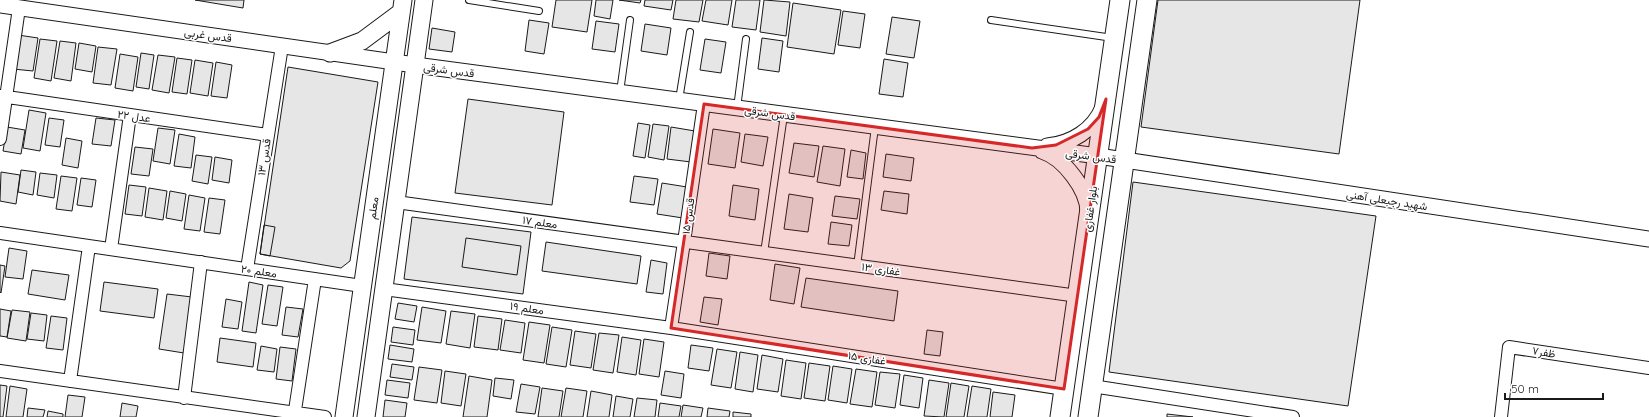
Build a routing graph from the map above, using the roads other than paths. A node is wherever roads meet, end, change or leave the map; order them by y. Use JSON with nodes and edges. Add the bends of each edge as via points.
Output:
{"nodes":[{"id":1,"x":424,"y":0,"type":"edge"},
{"id":2,"x":469,"y":0,"type":"edge"},
{"id":3,"x":1120,"y":0,"type":"edge"},
{"id":4,"x":1147,"y":0,"type":"edge"},
{"id":5,"x":0,"y":5,"type":"edge"},
{"id":6,"x":402,"y":6,"type":"edge"},
{"id":7,"x":19,"y":8,"type":"junction"},
{"id":8,"x":539,"y":11,"type":"dead end"},
{"id":9,"x":630,"y":20,"type":"dead end"},
{"id":10,"x":991,"y":20,"type":"dead end"},
{"id":11,"x":690,"y":32,"type":"dead end"},
{"id":12,"x":1115,"y":38,"type":"junction"},
{"id":13,"x":746,"y":39,"type":"dead end"},
{"id":14,"x":282,"y":46,"type":"junction"},
{"id":15,"x":330,"y":53,"type":"junction"},
{"id":16,"x":394,"y":62,"type":"junction"},
{"id":17,"x":415,"y":65,"type":"junction"},
{"id":18,"x":620,"y":92,"type":"junction"},
{"id":19,"x":3,"y":96,"type":"edge"},
{"id":20,"x":1106,"y":99,"type":"junction"},
{"id":21,"x":679,"y":100,"type":"junction"},
{"id":22,"x":704,"y":104,"type":"junction"},
{"id":23,"x":737,"y":108,"type":"junction"},
{"id":24,"x":130,"y":115,"type":"junction"},
{"id":25,"x":784,"y":115,"type":"junction"},
{"id":26,"x":875,"y":127,"type":"junction"},
{"id":27,"x":268,"y":135,"type":"junction"},
{"id":28,"x":0,"y":139,"type":"edge"},
{"id":29,"x":1032,"y":148,"type":"junction"},
{"id":30,"x":1098,"y":156,"type":"junction"},
{"id":31,"x":1125,"y":160,"type":"junction"},
{"id":32,"x":396,"y":202,"type":"junction"},
{"id":33,"x":1088,"y":226,"type":"junction"},
{"id":34,"x":0,"y":233,"type":"edge"},
{"id":35,"x":1649,"y":239,"type":"edge"},
{"id":36,"x":684,"y":242,"type":"junction"},
{"id":37,"x":89,"y":246,"type":"junction"},
{"id":38,"x":111,"y":249,"type":"junction"},
{"id":39,"x":764,"y":253,"type":"junction"},
{"id":40,"x":201,"y":262,"type":"junction"},
{"id":41,"x":857,"y":266,"type":"junction"},
{"id":42,"x":246,"y":269,"type":"junction"},
{"id":43,"x":315,"y":279,"type":"junction"},
{"id":44,"x":362,"y":286,"type":"junction"},
{"id":45,"x":384,"y":288,"type":"junction"},
{"id":46,"x":1078,"y":296,"type":"junction"},
{"id":47,"x":671,"y":328,"type":"junction"},
{"id":48,"x":1649,"y":368,"type":"edge"},
{"id":49,"x":0,"y":371,"type":"edge"},
{"id":50,"x":70,"y":381,"type":"junction"},
{"id":51,"x":1092,"y":386,"type":"junction"},
{"id":52,"x":1064,"y":389,"type":"junction"},
{"id":53,"x":184,"y":398,"type":"junction"},
{"id":54,"x":294,"y":415,"type":"edge"},
{"id":55,"x":325,"y":417,"type":"edge"},
{"id":56,"x":344,"y":417,"type":"edge"},
{"id":57,"x":366,"y":417,"type":"edge"},
{"id":58,"x":1060,"y":417,"type":"edge"},
{"id":59,"x":1088,"y":417,"type":"edge"},
{"id":60,"x":1293,"y":417,"type":"edge"},
{"id":61,"x":1501,"y":417,"type":"edge"}],
"edges":[{"from":1,"to":17,"type":"main road","name":"معلم"},
{"from":2,"to":8,"type":"lane"},
{"from":3,"to":12,"type":"main road","name":"بلوار غفاری"},
{"from":4,"to":31,"type":"main road"},
{"from":5,"to":7,"type":"street","name":"قدس غربی"},
{"from":6,"to":15,"type":"main road","via":[[362,42]]},
{"from":6,"to":16,"type":"main road","name":"معلم"},
{"from":7,"to":14,"type":"street","name":"قدس غربی"},
{"from":7,"to":19,"type":"street"},
{"from":9,"to":18,"type":"lane"},
{"from":10,"to":12,"type":"lane"},
{"from":11,"to":21,"type":"lane"},
{"from":12,"to":20,"type":"main road","name":"بلوار غفاری"},
{"from":13,"to":23,"type":"lane"},
{"from":14,"to":15,"type":"street","name":"قدس غربی"},
{"from":14,"to":27,"type":"street","name":"قدس ۱۳"},
{"from":15,"to":16,"type":"street","name":"قدس غربی"},
{"from":16,"to":17,"type":"street","name":"قدس غربی"},
{"from":16,"to":44,"type":"main road","name":"معلم"},
{"from":17,"to":18,"type":"street","name":"قدس شرقی"},
{"from":17,"to":32,"type":"main road","name":"معلم"},
{"from":18,"to":21,"type":"street","name":"قدس شرقی"},
{"from":19,"to":24,"type":"street","name":"عدل ۲۲"},
{"from":19,"to":28,"type":"street"},
{"from":20,"to":29,"type":"street","via":[[1099,117],[1074,139],[1056,145]]},
{"from":20,"to":30,"type":"main road","name":"بلوار غفاری"},
{"from":21,"to":22,"type":"street","name":"قدس شرقی"},
{"from":22,"to":23,"type":"street","name":"قدس شرقی"},
{"from":22,"to":36,"type":"street","name":"قدس ۱۵"},
{"from":23,"to":25,"type":"street","name":"قدس شرقی"},
{"from":24,"to":27,"type":"street","name":"عدل ۲۲"},
{"from":24,"to":38,"type":"street"},
{"from":25,"to":26,"type":"street","name":"قدس شرقی"},
{"from":25,"to":39,"type":"lane"},
{"from":26,"to":29,"type":"street","name":"قدس شرقی"},
{"from":26,"to":41,"type":"lane"},
{"from":27,"to":42,"type":"street","name":"قدس ۱۳"},
{"from":29,"to":30,"type":"street","name":"قدس شرقی"},
{"from":29,"to":33,"type":"street","via":[[1049,153],[1059,160],[1081,187],[1088,205]]},
{"from":30,"to":31,"type":"street","name":"قدس شرقی"},
{"from":30,"to":33,"type":"main road","name":"بلوار غفاری"},
{"from":31,"to":35,"type":"street","name":"شهید رجبعلی آهنی"},
{"from":31,"to":51,"type":"main road"},
{"from":32,"to":36,"type":"street","name":"معلم ۱۷"},
{"from":32,"to":45,"type":"main road","name":"معلم"},
{"from":33,"to":46,"type":"main road","name":"بلوار غفاری"},
{"from":34,"to":37,"type":"street","name":"معلم ۲۰"},
{"from":36,"to":39,"type":"street","name":"غفاری ۱۳"},
{"from":36,"to":47,"type":"street","name":"قدس ۱۵"},
{"from":37,"to":38,"type":"street","name":"معلم ۲۰"},
{"from":37,"to":50,"type":"street"},
{"from":38,"to":40,"type":"street","name":"معلم ۲۰"},
{"from":39,"to":41,"type":"street","name":"غفاری ۱۳"},
{"from":40,"to":42,"type":"street","name":"معلم ۲۰"},
{"from":40,"to":53,"type":"street"},
{"from":41,"to":46,"type":"street","name":"غفاری ۱۳"},
{"from":42,"to":43,"type":"street","name":"معلم ۲۰"},
{"from":43,"to":44,"type":"street","name":"معلم ۲۰"},
{"from":43,"to":54,"type":"street"},
{"from":44,"to":56,"type":"main road","name":"معلم"},
{"from":45,"to":47,"type":"street","name":"معلم ۱۹"},
{"from":45,"to":57,"type":"main road","name":"معلم"},
{"from":46,"to":52,"type":"main road","name":"بلوار غفاری"},
{"from":47,"to":52,"type":"street","name":"غفاری ۱۵"},
{"from":48,"to":61,"type":"street","name":"ظفر۷","via":[[1509,347]]},
{"from":49,"to":50,"type":"street"},
{"from":50,"to":53,"type":"street"},
{"from":51,"to":59,"type":"main road"},
{"from":51,"to":60,"type":"street"},
{"from":52,"to":58,"type":"main road","name":"بلوار غفاری"},
{"from":53,"to":54,"type":"street"},
{"from":54,"to":55,"type":"street"}]}
